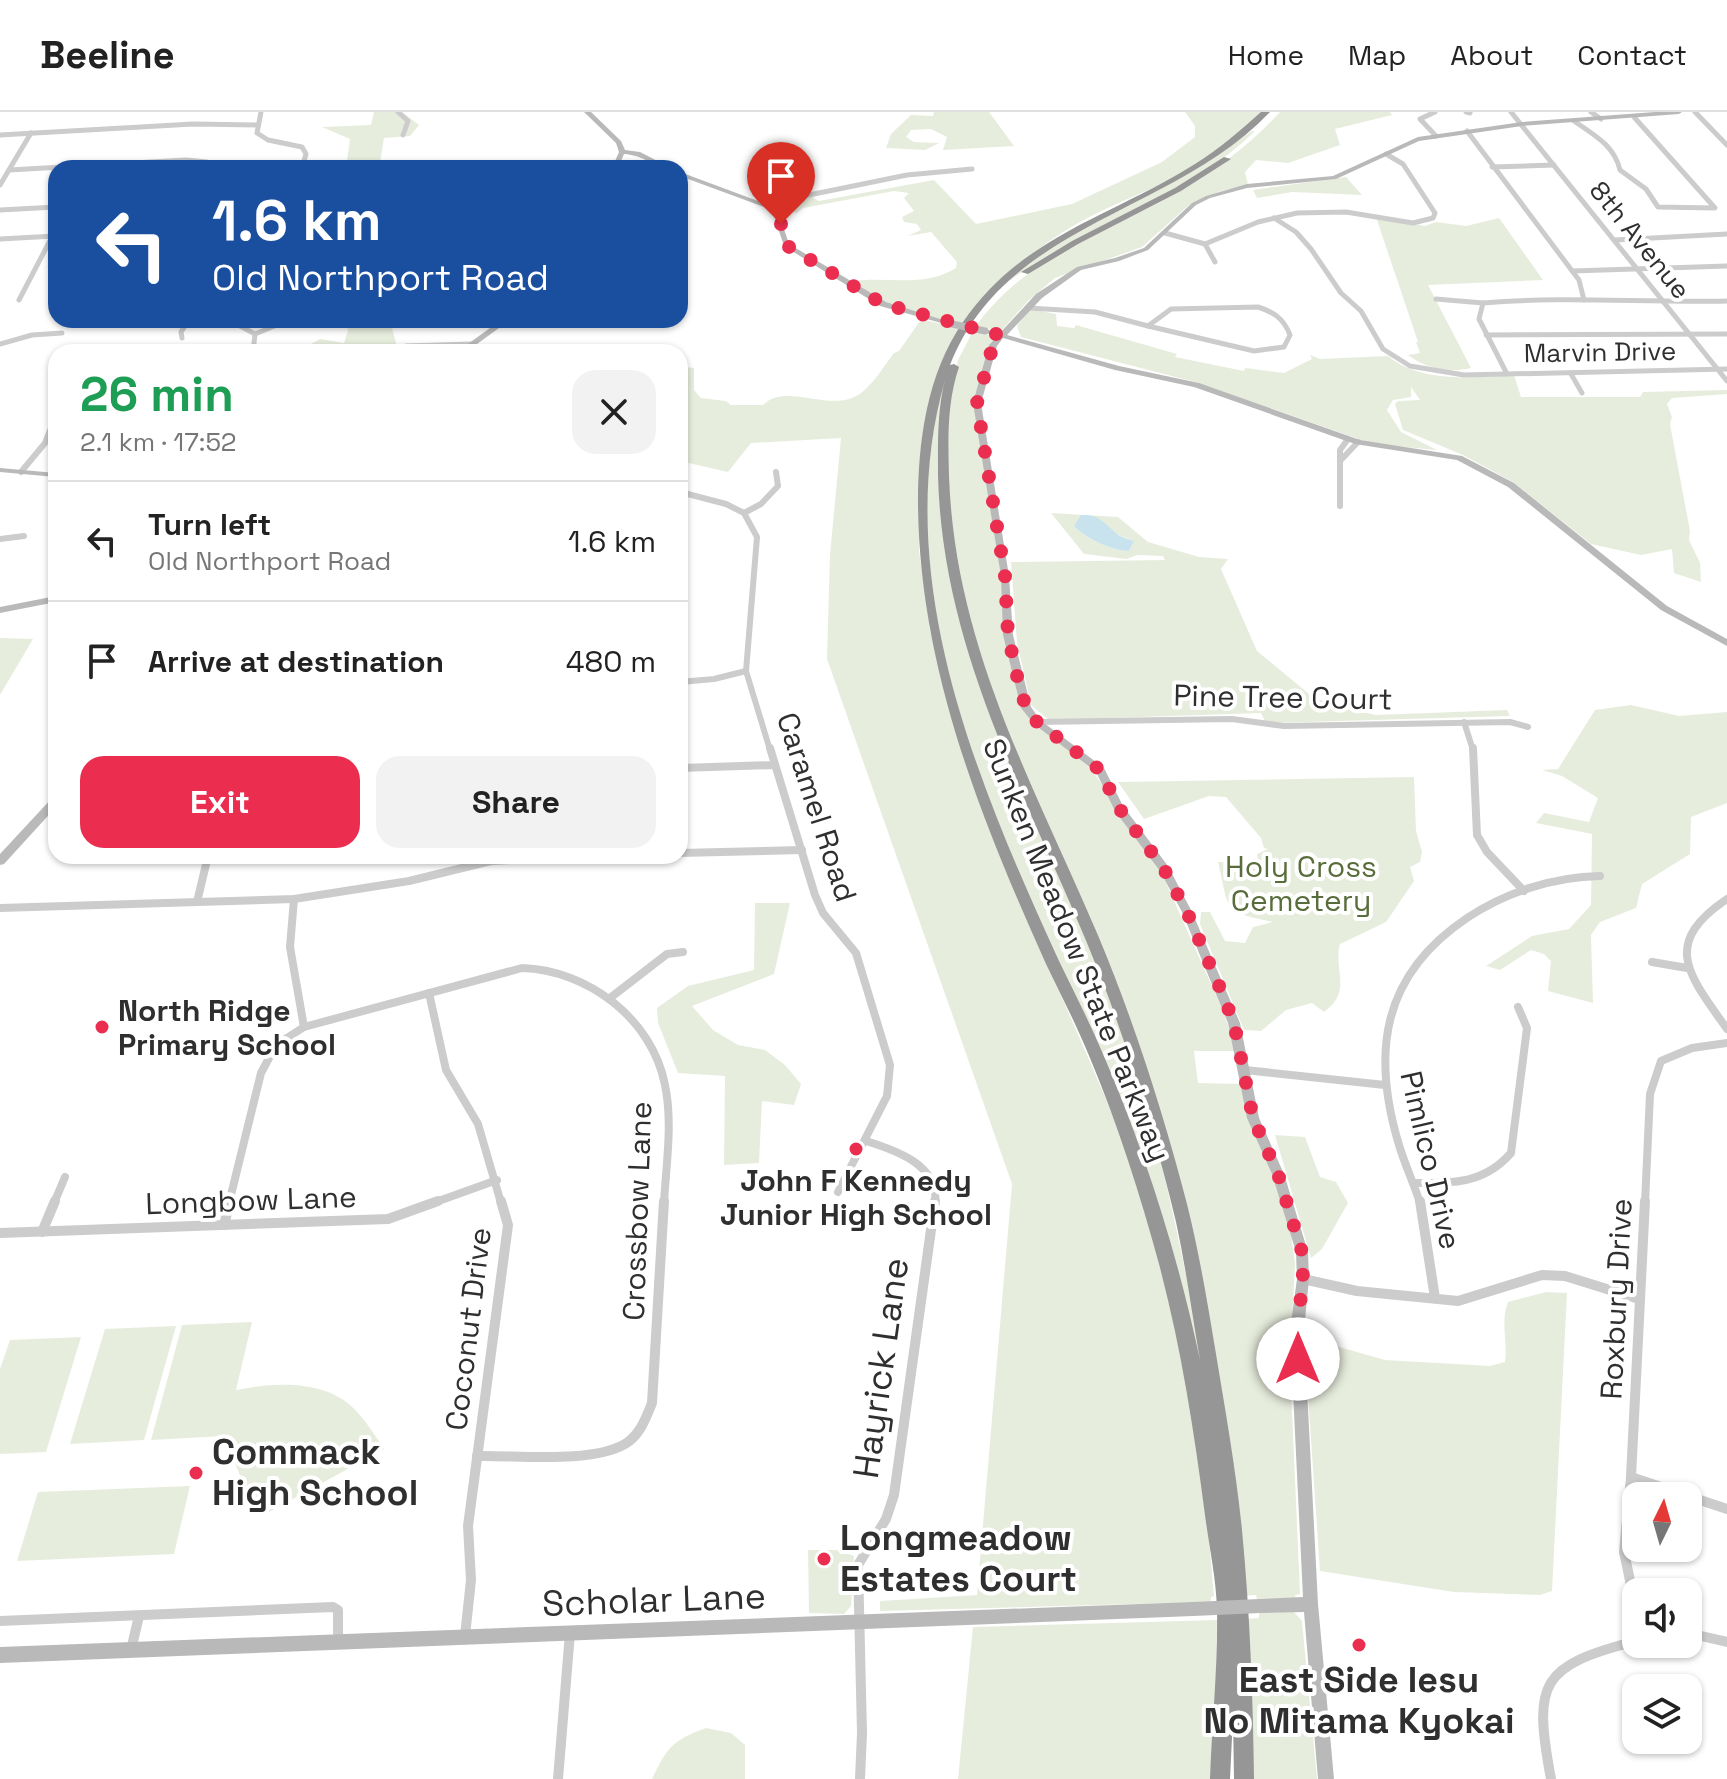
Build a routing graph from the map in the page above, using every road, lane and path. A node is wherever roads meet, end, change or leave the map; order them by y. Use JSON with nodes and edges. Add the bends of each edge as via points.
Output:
{"nodes":[{"id":1,"x":261,"y":112,"type":"edge"},
{"id":2,"x":398,"y":112,"type":"edge"},
{"id":3,"x":587,"y":112,"type":"edge"},
{"id":4,"x":1266,"y":112,"type":"edge"},
{"id":5,"x":1277,"y":112,"type":"edge"},
{"id":6,"x":1435,"y":112,"type":"edge"},
{"id":7,"x":1511,"y":112,"type":"edge"},
{"id":8,"x":1591,"y":112,"type":"edge"},
{"id":9,"x":1679,"y":112,"type":"edge"},
{"id":10,"x":1695,"y":112,"type":"edge"},
{"id":11,"x":1634,"y":117,"type":"junction"},
{"id":12,"x":1601,"y":119,"type":"junction"},
{"id":13,"x":1574,"y":121,"type":"junction"},
{"id":14,"x":1522,"y":124,"type":"junction"},
{"id":15,"x":257,"y":125,"type":"junction"},
{"id":16,"x":1467,"y":131,"type":"junction"},
{"id":17,"x":31,"y":133,"type":"junction"},
{"id":18,"x":0,"y":135,"type":"edge"},
{"id":19,"x":403,"y":135,"type":"dead end"},
{"id":20,"x":1436,"y":136,"type":"junction"},
{"id":21,"x":619,"y":142,"type":"junction"},
{"id":22,"x":1727,"y":145,"type":"edge"},
{"id":23,"x":622,"y":152,"type":"junction"},
{"id":24,"x":638,"y":153,"type":"junction"},
{"id":25,"x":1386,"y":154,"type":"junction"},
{"id":26,"x":304,"y":160,"type":"edge"},
{"id":27,"x":618,"y":160,"type":"edge"},
{"id":28,"x":652,"y":160,"type":"edge"},
{"id":29,"x":1554,"y":165,"type":"junction"},
{"id":30,"x":1492,"y":167,"type":"junction"},
{"id":31,"x":48,"y":168,"type":"edge"},
{"id":32,"x":972,"y":169,"type":"dead end"},
{"id":33,"x":9,"y":170,"type":"junction"},
{"id":34,"x":688,"y":177,"type":"edge"},
{"id":35,"x":0,"y":185,"type":"edge"},
{"id":36,"x":765,"y":204,"type":"junction"},
{"id":37,"x":48,"y":207,"type":"edge"},
{"id":38,"x":0,"y":210,"type":"edge"},
{"id":39,"x":1274,"y":218,"type":"junction"},
{"id":40,"x":1165,"y":233,"type":"junction"},
{"id":41,"x":1727,"y":234,"type":"edge"},
{"id":42,"x":48,"y":236,"type":"edge"},
{"id":43,"x":0,"y":239,"type":"edge"},
{"id":44,"x":1615,"y":240,"type":"junction"},
{"id":45,"x":1205,"y":244,"type":"junction"},
{"id":46,"x":48,"y":247,"type":"edge"},
{"id":47,"x":1215,"y":262,"type":"dead end"},
{"id":48,"x":1727,"y":266,"type":"edge"},
{"id":49,"x":1637,"y":269,"type":"junction"},
{"id":50,"x":1572,"y":271,"type":"junction"},
{"id":51,"x":1436,"y":299,"type":"dead end"},
{"id":52,"x":19,"y":300,"type":"dead end"},
{"id":53,"x":1584,"y":300,"type":"junction"},
{"id":54,"x":1727,"y":301,"type":"edge"},
{"id":55,"x":1666,"y":302,"type":"junction"},
{"id":56,"x":1483,"y":303,"type":"junction"},
{"id":57,"x":1029,"y":308,"type":"junction"},
{"id":58,"x":1148,"y":326,"type":"junction"},
{"id":59,"x":184,"y":328,"type":"edge"},
{"id":60,"x":244,"y":328,"type":"edge"},
{"id":61,"x":270,"y":328,"type":"edge"},
{"id":62,"x":495,"y":328,"type":"edge"},
{"id":63,"x":62,"y":333,"type":"dead end"},
{"id":64,"x":255,"y":334,"type":"junction"},
{"id":65,"x":1727,"y":334,"type":"edge"},
{"id":66,"x":1000,"y":335,"type":"junction"},
{"id":67,"x":1486,"y":335,"type":"junction"},
{"id":68,"x":1691,"y":335,"type":"junction"},
{"id":69,"x":182,"y":338,"type":"dead end"},
{"id":70,"x":0,"y":344,"type":"edge"},
{"id":71,"x":254,"y":344,"type":"edge"},
{"id":72,"x":472,"y":344,"type":"edge"},
{"id":73,"x":1727,"y":369,"type":"edge"},
{"id":74,"x":1718,"y":370,"type":"junction"},
{"id":75,"x":1507,"y":374,"type":"junction"},
{"id":76,"x":1571,"y":374,"type":"junction"},
{"id":77,"x":1727,"y":381,"type":"edge"},
{"id":78,"x":1582,"y":393,"type":"dead end"},
{"id":79,"x":48,"y":440,"type":"edge"},
{"id":80,"x":1353,"y":440,"type":"junction"},
{"id":81,"x":0,"y":470,"type":"edge"},
{"id":82,"x":21,"y":472,"type":"junction"},
{"id":83,"x":776,"y":472,"type":"dead end"},
{"id":84,"x":48,"y":474,"type":"edge"},
{"id":85,"x":688,"y":495,"type":"edge"},
{"id":86,"x":1340,"y":506,"type":"dead end"},
{"id":87,"x":744,"y":513,"type":"junction"},
{"id":88,"x":24,"y":536,"type":"dead end"},
{"id":89,"x":0,"y":539,"type":"edge"},
{"id":90,"x":48,"y":601,"type":"edge"},
{"id":91,"x":0,"y":610,"type":"edge"},
{"id":92,"x":1727,"y":643,"type":"edge"},
{"id":93,"x":746,"y":671,"type":"junction"},
{"id":94,"x":688,"y":681,"type":"edge"},
{"id":95,"x":1037,"y":722,"type":"junction"},
{"id":96,"x":1464,"y":722,"type":"junction"},
{"id":97,"x":1528,"y":727,"type":"dead end"},
{"id":98,"x":775,"y":765,"type":"junction"},
{"id":99,"x":688,"y":768,"type":"edge"},
{"id":100,"x":48,"y":810,"type":"edge"},
{"id":101,"x":802,"y":850,"type":"junction"},
{"id":102,"x":688,"y":853,"type":"edge"},
{"id":103,"x":0,"y":861,"type":"edge"},
{"id":104,"x":206,"y":864,"type":"edge"},
{"id":105,"x":479,"y":864,"type":"edge"},
{"id":106,"x":1600,"y":876,"type":"dead end"},
{"id":107,"x":1524,"y":891,"type":"junction"},
{"id":108,"x":294,"y":899,"type":"junction"},
{"id":109,"x":1727,"y":899,"type":"edge"},
{"id":110,"x":197,"y":902,"type":"junction"},
{"id":111,"x":0,"y":908,"type":"edge"},
{"id":112,"x":683,"y":952,"type":"dead end"},
{"id":113,"x":1652,"y":962,"type":"dead end"},
{"id":114,"x":1687,"y":968,"type":"junction"},
{"id":115,"x":429,"y":993,"type":"junction"},
{"id":116,"x":610,"y":998,"type":"junction"},
{"id":117,"x":1518,"y":1007,"type":"dead end"},
{"id":118,"x":304,"y":1027,"type":"junction"},
{"id":119,"x":1727,"y":1029,"type":"edge"},
{"id":120,"x":1727,"y":1043,"type":"edge"},
{"id":121,"x":1245,"y":1070,"type":"junction"},
{"id":122,"x":1385,"y":1085,"type":"junction"},
{"id":123,"x":866,"y":1141,"type":"junction"},
{"id":124,"x":65,"y":1177,"type":"dead end"},
{"id":125,"x":497,"y":1180,"type":"junction"},
{"id":126,"x":1414,"y":1183,"type":"junction"},
{"id":127,"x":838,"y":1192,"type":"dead end"},
{"id":128,"x":224,"y":1225,"type":"junction"},
{"id":129,"x":42,"y":1232,"type":"junction"},
{"id":130,"x":0,"y":1233,"type":"edge"},
{"id":131,"x":1303,"y":1279,"type":"junction"},
{"id":132,"x":1435,"y":1298,"type":"junction"},
{"id":133,"x":1639,"y":1299,"type":"junction"},
{"id":134,"x":477,"y":1456,"type":"junction"},
{"id":135,"x":1631,"y":1477,"type":"junction"},
{"id":136,"x":1646,"y":1482,"type":"edge"},
{"id":137,"x":1702,"y":1501,"type":"edge"},
{"id":138,"x":1727,"y":1509,"type":"edge"},
{"id":139,"x":1629,"y":1578,"type":"edge"},
{"id":140,"x":1311,"y":1604,"type":"junction"},
{"id":141,"x":139,"y":1616,"type":"junction"},
{"id":142,"x":0,"y":1621,"type":"edge"},
{"id":143,"x":857,"y":1621,"type":"junction"},
{"id":144,"x":570,"y":1633,"type":"junction"},
{"id":145,"x":465,"y":1636,"type":"junction"},
{"id":146,"x":1702,"y":1636,"type":"edge"},
{"id":147,"x":338,"y":1642,"type":"junction"},
{"id":148,"x":1727,"y":1642,"type":"edge"},
{"id":149,"x":1622,"y":1646,"type":"edge"},
{"id":150,"x":131,"y":1650,"type":"junction"},
{"id":151,"x":0,"y":1655,"type":"edge"},
{"id":152,"x":558,"y":1779,"type":"edge"},
{"id":153,"x":860,"y":1779,"type":"edge"},
{"id":154,"x":1220,"y":1779,"type":"edge"},
{"id":155,"x":1244,"y":1779,"type":"edge"},
{"id":156,"x":1326,"y":1779,"type":"edge"},
{"id":157,"x":1551,"y":1779,"type":"edge"}],
"edges":[{"from":1,"to":15,"type":"street"},
{"from":2,"to":19,"type":"street","via":[[408,121]]},
{"from":3,"to":21,"type":"street"},
{"from":4,"to":154,"type":"highway","name":"Sunken Meadow State Parkway","via":[[1203,164],[1068,231],[1020,265],[985,301],[949,354],[937,385],[925,449],[921,519],[934,632],[962,737],[995,830],[1102,1067],[1146,1192],[1184,1330],[1202,1420],[1226,1607]]},
{"from":5,"to":155,"type":"highway","name":"Sunken Meadow State Parkway","via":[[1208,172],[1060,250],[993,300],[961,347],[951,375],[942,468],[954,581],[973,657],[1123,1016],[1180,1205],[1235,1556]]},
{"from":6,"to":20,"type":"street","via":[[1420,119]]},
{"from":7,"to":14,"type":"street","name":"8th Avenue"},
{"from":8,"to":12,"type":"street"},
{"from":9,"to":11,"type":"street"},
{"from":10,"to":22,"type":"street"},
{"from":11,"to":12,"type":"street"},
{"from":11,"to":13,"type":"street","via":[[1715,208],[1658,207],[1646,189],[1620,170],[1607,144]]},
{"from":12,"to":13,"type":"street"},
{"from":13,"to":14,"type":"street"},
{"from":14,"to":16,"type":"street"},
{"from":14,"to":29,"type":"street","name":"8th Avenue"},
{"from":15,"to":17,"type":"street"},
{"from":15,"to":26,"type":"street","via":[[262,137],[302,147]]},
{"from":16,"to":20,"type":"street"},
{"from":16,"to":30,"type":"street"},
{"from":17,"to":18,"type":"street"},
{"from":17,"to":33,"type":"street"},
{"from":20,"to":25,"type":"street"},
{"from":21,"to":23,"type":"street"},
{"from":21,"to":24,"type":"street"},
{"from":23,"to":24,"type":"street"},
{"from":23,"to":27,"type":"street"},
{"from":24,"to":28,"type":"street"},
{"from":25,"to":39,"type":"street","via":[[1403,164],[1435,213],[1433,218],[1413,223],[1346,212]]},
{"from":25,"to":40,"type":"street","via":[[1334,178],[1247,186],[1208,197]]},
{"from":29,"to":30,"type":"street"},
{"from":29,"to":44,"type":"street","name":"8th Avenue"},
{"from":30,"to":50,"type":"street"},
{"from":31,"to":33,"type":"street"},
{"from":32,"to":36,"type":"street","via":[[907,175]]},
{"from":33,"to":35,"type":"street"},
{"from":34,"to":36,"type":"street"},
{"from":36,"to":66,"type":"street","bridge":true,"via":[[775,209],[786,245],[883,304]]},
{"from":37,"to":38,"type":"street"},
{"from":39,"to":45,"type":"street"},
{"from":39,"to":75,"type":"street","name":"Marvin Drive","via":[[1314,249],[1383,349],[1423,370]]},
{"from":40,"to":45,"type":"street"},
{"from":40,"to":57,"type":"street","via":[[1139,252],[1079,268]]},
{"from":41,"to":44,"type":"street"},
{"from":42,"to":43,"type":"street"},
{"from":44,"to":49,"type":"street","name":"8th Avenue"},
{"from":45,"to":47,"type":"street"},
{"from":46,"to":52,"type":"street"},
{"from":48,"to":49,"type":"street"},
{"from":49,"to":50,"type":"street"},
{"from":49,"to":55,"type":"street","name":"8th Avenue"},
{"from":50,"to":53,"type":"street"},
{"from":51,"to":56,"type":"street"},
{"from":53,"to":55,"type":"street"},
{"from":53,"to":56,"type":"street"},
{"from":54,"to":55,"type":"street"},
{"from":55,"to":68,"type":"street","name":"8th Avenue"},
{"from":56,"to":67,"type":"street","via":[[1479,319]]},
{"from":57,"to":58,"type":"street","via":[[1103,313]]},
{"from":57,"to":66,"type":"street"},
{"from":58,"to":58,"type":"street","via":[[1254,351],[1276,350],[1290,340],[1279,315],[1258,307],[1171,309]]},
{"from":59,"to":69,"type":"street"},
{"from":60,"to":64,"type":"street"},
{"from":61,"to":64,"type":"street"},
{"from":62,"to":72,"type":"street"},
{"from":63,"to":70,"type":"street"},
{"from":64,"to":71,"type":"street"},
{"from":65,"to":68,"type":"street"},
{"from":66,"to":80,"type":"street","via":[[1196,385]]},
{"from":66,"to":95,"type":"street","via":[[989,358],[978,414],[1005,576],[1008,635],[1026,708]]},
{"from":67,"to":68,"type":"street"},
{"from":67,"to":75,"type":"street"},
{"from":68,"to":74,"type":"street","name":"8th Avenue"},
{"from":73,"to":74,"type":"street","name":"Marvin Drive"},
{"from":74,"to":76,"type":"street","name":"Marvin Drive"},
{"from":74,"to":77,"type":"street","name":"8th Avenue"},
{"from":75,"to":76,"type":"street","name":"Marvin Drive"},
{"from":76,"to":78,"type":"street"},
{"from":79,"to":82,"type":"street"},
{"from":80,"to":86,"type":"street","via":[[1340,462]]},
{"from":80,"to":92,"type":"street","via":[[1459,458],[1511,485],[1664,608]]},
{"from":81,"to":82,"type":"street"},
{"from":82,"to":84,"type":"street"},
{"from":83,"to":87,"type":"street","via":[[778,486],[772,495]]},
{"from":85,"to":87,"type":"street"},
{"from":87,"to":93,"type":"street","name":"Caramel Road","via":[[757,537]]},
{"from":88,"to":89,"type":"street"},
{"from":90,"to":91,"type":"street"},
{"from":93,"to":94,"type":"street"},
{"from":93,"to":98,"type":"street","name":"Caramel Road"},
{"from":95,"to":96,"type":"street","name":"Pine Tree Court"},
{"from":95,"to":121,"type":"street","via":[[1100,770],[1119,808],[1164,869],[1220,988]]},
{"from":96,"to":97,"type":"street","name":"Pine Tree Court"},
{"from":96,"to":107,"type":"street","via":[[1473,744],[1477,835]]},
{"from":98,"to":99,"type":"street"},
{"from":98,"to":101,"type":"street","name":"Caramel Road"},
{"from":100,"to":103,"type":"street"},
{"from":101,"to":102,"type":"street"},
{"from":101,"to":123,"type":"street","name":"Caramel Road","via":[[823,913],[856,953],[890,1065],[887,1096]]},
{"from":104,"to":110,"type":"street"},
{"from":105,"to":108,"type":"street"},
{"from":106,"to":107,"type":"street","name":"Pimlico Drive","via":[[1550,879]]},
{"from":107,"to":122,"type":"street","name":"Pimlico Drive","via":[[1443,932],[1406,974],[1389,1018]]},
{"from":108,"to":110,"type":"street"},
{"from":108,"to":118,"type":"street","via":[[290,947]]},
{"from":109,"to":114,"type":"street","via":[[1694,925],[1684,955]]},
{"from":110,"to":111,"type":"street"},
{"from":112,"to":116,"type":"street","via":[[667,954]]},
{"from":113,"to":114,"type":"street"},
{"from":114,"to":119,"type":"street"},
{"from":115,"to":116,"type":"street","name":"Crossbow Lane","via":[[542,967],[573,976]]},
{"from":115,"to":118,"type":"street","name":"Crossbow Lane"},
{"from":115,"to":125,"type":"street","name":"Coconut Drive","via":[[446,1070],[478,1124]]},
{"from":116,"to":134,"type":"street","name":"Crossbow Lane","via":[[651,1051],[664,1078],[667,1101],[652,1403],[643,1428],[624,1445],[599,1452]]},
{"from":117,"to":126,"type":"street","via":[[1527,1028],[1511,1153],[1483,1178]]},
{"from":118,"to":128,"type":"street","name":"Crossbow Lane","via":[[276,1045],[261,1073]]},
{"from":120,"to":133,"type":"street","name":"Roxbury Drive","via":[[1661,1061],[1654,1078]]},
{"from":121,"to":122,"type":"street"},
{"from":121,"to":131,"type":"street","via":[[1253,1118],[1299,1241]]},
{"from":122,"to":126,"type":"street","name":"Pimlico Drive","via":[[1397,1140]]},
{"from":123,"to":127,"type":"street","name":"Caramel Road"},
{"from":123,"to":143,"type":"street","name":"Hayrick Lane","via":[[913,1158],[933,1179],[936,1194],[894,1495],[858,1565]]},
{"from":124,"to":129,"type":"street"},
{"from":125,"to":128,"type":"street","name":"Longbow Lane","via":[[388,1219]]},
{"from":125,"to":134,"type":"street","name":"Coconut Drive","via":[[508,1225]]},
{"from":126,"to":132,"type":"street","name":"Pimlico Drive"},
{"from":128,"to":129,"type":"street","name":"Longbow Lane"},
{"from":129,"to":130,"type":"street","name":"Longbow Lane"},
{"from":131,"to":132,"type":"street","via":[[1357,1291]]},
{"from":131,"to":140,"type":"street","via":[[1297,1330]]},
{"from":132,"to":133,"type":"street","via":[[1477,1297],[1542,1275],[1565,1276]]},
{"from":133,"to":135,"type":"street","name":"Roxbury Drive"},
{"from":134,"to":145,"type":"street","name":"Coconut Drive","via":[[468,1526],[471,1580]]},
{"from":135,"to":136,"type":"street"},
{"from":135,"to":139,"type":"street","name":"Roxbury Drive","via":[[1624,1552]]},
{"from":137,"to":138,"type":"street"},
{"from":140,"to":143,"type":"street","name":"Scholar Lane","bridge":true},
{"from":140,"to":156,"type":"street"},
{"from":141,"to":142,"type":"street"},
{"from":141,"to":147,"type":"street","via":[[333,1607],[338,1610]]},
{"from":141,"to":150,"type":"street"},
{"from":143,"to":144,"type":"street","name":"Scholar Lane"},
{"from":143,"to":153,"type":"street","name":"Hayrick Lane"},
{"from":144,"to":145,"type":"street","name":"Scholar Lane"},
{"from":144,"to":152,"type":"street"},
{"from":145,"to":147,"type":"street","name":"Scholar Lane"},
{"from":146,"to":148,"type":"street"},
{"from":147,"to":150,"type":"street","name":"Scholar Lane"},
{"from":149,"to":157,"type":"street","via":[[1565,1666],[1549,1685],[1543,1712]]},
{"from":150,"to":151,"type":"street","name":"Scholar Lane"}]}
